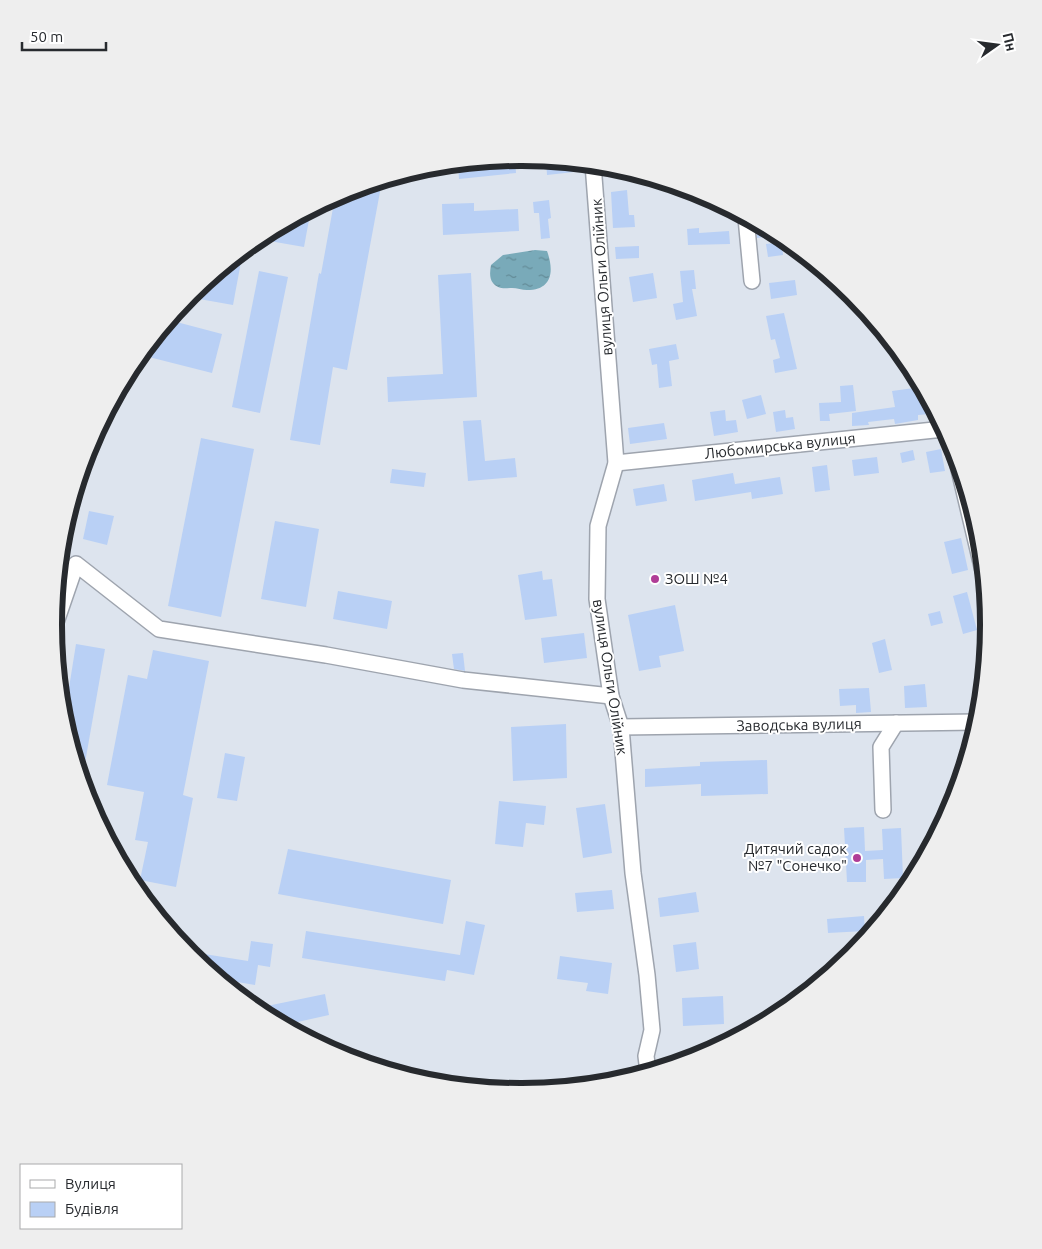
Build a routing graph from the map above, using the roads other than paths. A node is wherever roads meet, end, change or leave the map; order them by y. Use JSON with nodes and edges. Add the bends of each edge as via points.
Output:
{"nodes":[{"id":1,"x":595,"y":172,"type":"edge"},
{"id":2,"x":747,"y":225,"type":"edge"},
{"id":3,"x":752,"y":281,"type":"dead end"},
{"id":4,"x":936,"y":430,"type":"edge"},
{"id":5,"x":616,"y":463,"type":"junction"},
{"id":6,"x":63,"y":603,"type":"edge"},
{"id":7,"x":611,"y":696,"type":"junction"},
{"id":8,"x":969,"y":722,"type":"edge"},
{"id":9,"x":896,"y":723,"type":"junction"},
{"id":10,"x":621,"y":727,"type":"junction"},
{"id":11,"x":883,"y":810,"type":"dead end"},
{"id":12,"x":647,"y":1065,"type":"edge"}],
"edges":[{"from":1,"to":5,"type":"street","name":"вулиця Ольги Олійник"},
{"from":2,"to":3,"type":"street"},
{"from":4,"to":5,"type":"street","name":"Любомирська вулиця"},
{"from":5,"to":7,"type":"street","name":"вулиця Ольги Олійник","via":[[598,526],[597,599]]},
{"from":6,"to":7,"type":"street","via":[[76,564],[159,629],[464,680]]},
{"from":7,"to":10,"type":"street","name":"вулиця Ольги Олійник"},
{"from":8,"to":9,"type":"street","name":"Заводська вулиця"},
{"from":9,"to":10,"type":"street","name":"Заводська вулиця"},
{"from":9,"to":11,"type":"street","via":[[881,747]]},
{"from":10,"to":12,"type":"street","name":"вулиця Ольги Олійник","via":[[632,873],[652,1030]]}]}
